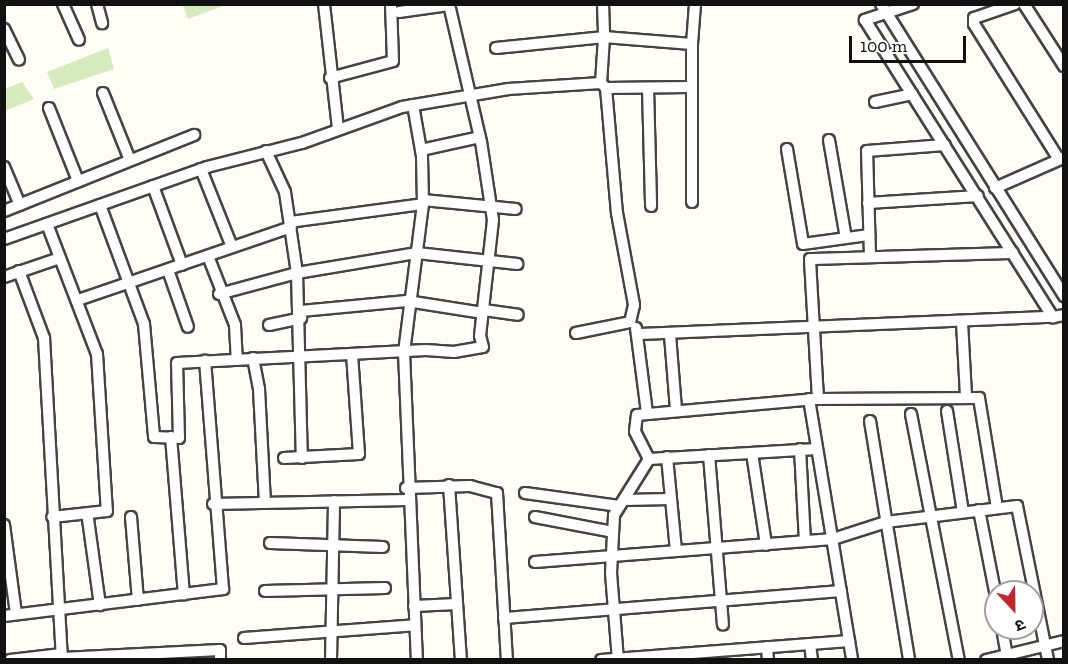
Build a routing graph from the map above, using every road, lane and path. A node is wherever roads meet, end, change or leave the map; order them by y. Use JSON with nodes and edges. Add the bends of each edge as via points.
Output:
{"nodes":[{"id":1,"x":63,"y":4,"type":"edge"},
{"id":2,"x":97,"y":4,"type":"edge"},
{"id":3,"x":324,"y":4,"type":"edge"},
{"id":4,"x":603,"y":4,"type":"edge"},
{"id":5,"x":695,"y":4,"type":"edge"},
{"id":6,"x":913,"y":4,"type":"edge"},
{"id":7,"x":1015,"y":4,"type":"edge"},
{"id":8,"x":1024,"y":4,"type":"edge"},
{"id":9,"x":449,"y":5,"type":"edge"},
{"id":10,"x":395,"y":8,"type":"edge"},
{"id":11,"x":883,"y":9,"type":"edge"},
{"id":12,"x":102,"y":23,"type":"dead end"},
{"id":13,"x":4,"y":29,"type":"edge"},
{"id":14,"x":604,"y":37,"type":"junction"},
{"id":15,"x":79,"y":40,"type":"dead end"},
{"id":16,"x":692,"y":44,"type":"junction"},
{"id":17,"x":496,"y":48,"type":"dead end"},
{"id":18,"x":19,"y":60,"type":"dead end"},
{"id":19,"x":1064,"y":66,"type":"edge"},
{"id":20,"x":330,"y":78,"type":"junction"},
{"id":21,"x":603,"y":86,"type":"junction"},
{"id":22,"x":688,"y":87,"type":"junction"},
{"id":23,"x":648,"y":88,"type":"junction"},
{"id":24,"x":103,"y":93,"type":"dead end"},
{"id":25,"x":469,"y":94,"type":"junction"},
{"id":26,"x":912,"y":94,"type":"junction"},
{"id":27,"x":875,"y":102,"type":"dead end"},
{"id":28,"x":413,"y":105,"type":"junction"},
{"id":29,"x":49,"y":108,"type":"dead end"},
{"id":30,"x":338,"y":128,"type":"junction"},
{"id":31,"x":194,"y":135,"type":"dead end"},
{"id":32,"x":480,"y":137,"type":"junction"},
{"id":33,"x":829,"y":140,"type":"dead end"},
{"id":34,"x":945,"y":145,"type":"junction"},
{"id":35,"x":787,"y":149,"type":"dead end"},
{"id":36,"x":421,"y":150,"type":"junction"},
{"id":37,"x":266,"y":151,"type":"junction"},
{"id":38,"x":1061,"y":158,"type":"edge"},
{"id":39,"x":130,"y":160,"type":"junction"},
{"id":40,"x":4,"y":168,"type":"edge"},
{"id":41,"x":201,"y":170,"type":"junction"},
{"id":42,"x":78,"y":181,"type":"junction"},
{"id":43,"x":153,"y":186,"type":"junction"},
{"id":44,"x":995,"y":188,"type":"junction"},
{"id":45,"x":978,"y":196,"type":"junction"},
{"id":46,"x":423,"y":202,"type":"junction"},
{"id":47,"x":692,"y":202,"type":"dead end"},
{"id":48,"x":868,"y":203,"type":"junction"},
{"id":49,"x":20,"y":205,"type":"junction"},
{"id":50,"x":100,"y":205,"type":"junction"},
{"id":51,"x":651,"y":206,"type":"dead end"},
{"id":52,"x":491,"y":208,"type":"junction"},
{"id":53,"x":516,"y":209,"type":"dead end"},
{"id":54,"x":4,"y":211,"type":"edge"},
{"id":55,"x":47,"y":224,"type":"junction"},
{"id":56,"x":290,"y":225,"type":"junction"},
{"id":57,"x":869,"y":235,"type":"junction"},
{"id":58,"x":846,"y":238,"type":"junction"},
{"id":59,"x":4,"y":239,"type":"edge"},
{"id":60,"x":232,"y":248,"type":"junction"},
{"id":61,"x":417,"y":253,"type":"junction"},
{"id":62,"x":1013,"y":253,"type":"junction"},
{"id":63,"x":208,"y":256,"type":"junction"},
{"id":64,"x":870,"y":256,"type":"junction"},
{"id":65,"x":60,"y":258,"type":"junction"},
{"id":66,"x":487,"y":261,"type":"junction"},
{"id":67,"x":517,"y":264,"type":"dead end"},
{"id":68,"x":182,"y":265,"type":"junction"},
{"id":69,"x":168,"y":270,"type":"junction"},
{"id":70,"x":19,"y":271,"type":"junction"},
{"id":71,"x":297,"y":273,"type":"junction"},
{"id":72,"x":4,"y":276,"type":"edge"},
{"id":73,"x":130,"y":282,"type":"junction"},
{"id":74,"x":221,"y":293,"type":"junction"},
{"id":75,"x":1064,"y":296,"type":"edge"},
{"id":76,"x":78,"y":300,"type":"junction"},
{"id":77,"x":410,"y":301,"type":"junction"},
{"id":78,"x":483,"y":311,"type":"junction"},
{"id":79,"x":301,"y":315,"type":"junction"},
{"id":80,"x":518,"y":315,"type":"dead end"},
{"id":81,"x":1058,"y":316,"type":"edge"},
{"id":82,"x":630,"y":322,"type":"junction"},
{"id":83,"x":962,"y":322,"type":"junction"},
{"id":84,"x":269,"y":325,"type":"dead end"},
{"id":85,"x":188,"y":327,"type":"dead end"},
{"id":86,"x":814,"y":329,"type":"junction"},
{"id":87,"x":576,"y":333,"type":"dead end"},
{"id":88,"x":639,"y":334,"type":"junction"},
{"id":89,"x":670,"y":335,"type":"junction"},
{"id":90,"x":404,"y":352,"type":"junction"},
{"id":91,"x":352,"y":355,"type":"junction"},
{"id":92,"x":299,"y":357,"type":"junction"},
{"id":93,"x":253,"y":358,"type":"junction"},
{"id":94,"x":237,"y":360,"type":"junction"},
{"id":95,"x":205,"y":361,"type":"junction"},
{"id":96,"x":966,"y":396,"type":"junction"},
{"id":97,"x":814,"y":399,"type":"junction"},
{"id":98,"x":676,"y":410,"type":"junction"},
{"id":99,"x":947,"y":411,"type":"dead end"},
{"id":100,"x":647,"y":414,"type":"junction"},
{"id":101,"x":911,"y":414,"type":"dead end"},
{"id":102,"x":870,"y":421,"type":"dead end"},
{"id":103,"x":171,"y":437,"type":"junction"},
{"id":104,"x":817,"y":448,"type":"junction"},
{"id":105,"x":800,"y":449,"type":"junction"},
{"id":106,"x":752,"y":453,"type":"junction"},
{"id":107,"x":708,"y":455,"type":"junction"},
{"id":108,"x":667,"y":457,"type":"junction"},
{"id":109,"x":284,"y":458,"type":"dead end"},
{"id":110,"x":302,"y":458,"type":"junction"},
{"id":111,"x":649,"y":459,"type":"junction"},
{"id":112,"x":449,"y":484,"type":"junction"},
{"id":113,"x":406,"y":488,"type":"junction"},
{"id":114,"x":525,"y":493,"type":"dead end"},
{"id":115,"x":670,"y":499,"type":"junction"},
{"id":116,"x":407,"y":500,"type":"junction"},
{"id":117,"x":334,"y":501,"type":"junction"},
{"id":118,"x":265,"y":503,"type":"junction"},
{"id":119,"x":622,"y":503,"type":"junction"},
{"id":120,"x":213,"y":504,"type":"junction"},
{"id":121,"x":997,"y":508,"type":"junction"},
{"id":122,"x":979,"y":510,"type":"junction"},
{"id":123,"x":963,"y":512,"type":"junction"},
{"id":124,"x":931,"y":516,"type":"junction"},
{"id":125,"x":52,"y":517,"type":"junction"},
{"id":126,"x":131,"y":517,"type":"dead end"},
{"id":127,"x":535,"y":517,"type":"dead end"},
{"id":128,"x":88,"y":519,"type":"dead end"},
{"id":129,"x":886,"y":522,"type":"junction"},
{"id":130,"x":4,"y":525,"type":"edge"},
{"id":131,"x":613,"y":532,"type":"junction"},
{"id":132,"x":833,"y":539,"type":"junction"},
{"id":133,"x":806,"y":540,"type":"junction"},
{"id":134,"x":270,"y":543,"type":"dead end"},
{"id":135,"x":332,"y":545,"type":"junction"},
{"id":136,"x":766,"y":545,"type":"junction"},
{"id":137,"x":383,"y":547,"type":"dead end"},
{"id":138,"x":715,"y":548,"type":"junction"},
{"id":139,"x":676,"y":550,"type":"junction"},
{"id":140,"x":6,"y":555,"type":"edge"},
{"id":141,"x":612,"y":555,"type":"junction"},
{"id":142,"x":535,"y":562,"type":"dead end"},
{"id":143,"x":993,"y":580,"type":"edge"},
{"id":144,"x":385,"y":588,"type":"dead end"},
{"id":145,"x":331,"y":590,"type":"junction"},
{"id":146,"x":265,"y":591,"type":"dead end"},
{"id":147,"x":841,"y":591,"type":"junction"},
{"id":148,"x":184,"y":594,"type":"junction"},
{"id":149,"x":138,"y":600,"type":"junction"},
{"id":150,"x":721,"y":600,"type":"junction"},
{"id":151,"x":457,"y":604,"type":"junction"},
{"id":152,"x":100,"y":605,"type":"junction"},
{"id":153,"x":414,"y":606,"type":"junction"},
{"id":154,"x":59,"y":611,"type":"junction"},
{"id":155,"x":615,"y":611,"type":"junction"},
{"id":156,"x":16,"y":615,"type":"junction"},
{"id":157,"x":4,"y":616,"type":"edge"},
{"id":158,"x":504,"y":618,"type":"junction"},
{"id":159,"x":723,"y":624,"type":"dead end"},
{"id":160,"x":415,"y":625,"type":"junction"},
{"id":161,"x":330,"y":631,"type":"junction"},
{"id":162,"x":244,"y":638,"type":"dead end"},
{"id":163,"x":1004,"y":640,"type":"edge"},
{"id":164,"x":849,"y":641,"type":"junction"},
{"id":165,"x":1064,"y":641,"type":"edge"},
{"id":166,"x":810,"y":644,"type":"junction"},
{"id":167,"x":1046,"y":646,"type":"junction"},
{"id":168,"x":767,"y":647,"type":"junction"},
{"id":169,"x":725,"y":655,"type":"edge"},
{"id":170,"x":1007,"y":655,"type":"junction"},
{"id":171,"x":170,"y":656,"type":"edge"},
{"id":172,"x":673,"y":656,"type":"edge"},
{"id":173,"x":62,"y":657,"type":"edge"},
{"id":174,"x":118,"y":658,"type":"edge"},
{"id":175,"x":618,"y":658,"type":"edge"},
{"id":176,"x":10,"y":660,"type":"edge"},
{"id":177,"x":220,"y":660,"type":"edge"},
{"id":178,"x":331,"y":660,"type":"edge"},
{"id":179,"x":417,"y":660,"type":"edge"},
{"id":180,"x":461,"y":660,"type":"edge"},
{"id":181,"x":507,"y":660,"type":"edge"},
{"id":182,"x":601,"y":660,"type":"edge"},
{"id":183,"x":768,"y":660,"type":"edge"},
{"id":184,"x":812,"y":660,"type":"edge"},
{"id":185,"x":852,"y":660,"type":"edge"},
{"id":186,"x":909,"y":660,"type":"edge"},
{"id":187,"x":959,"y":660,"type":"edge"},
{"id":188,"x":986,"y":660,"type":"edge"},
{"id":189,"x":1048,"y":660,"type":"edge"}],
"edges":[{"from":1,"to":15,"type":"street"},
{"from":2,"to":12,"type":"street"},
{"from":3,"to":20,"type":"street"},
{"from":4,"to":14,"type":"street"},
{"from":5,"to":16,"type":"street"},
{"from":6,"to":11,"type":"street"},
{"from":7,"to":38,"type":"street","via":[[974,18],[974,24]]},
{"from":8,"to":19,"type":"street"},
{"from":9,"to":10,"type":"street"},
{"from":9,"to":25,"type":"street"},
{"from":10,"to":20,"type":"street","via":[[393,61]]},
{"from":11,"to":26,"type":"street","via":[[865,20]]},
{"from":11,"to":44,"type":"street"},
{"from":13,"to":18,"type":"street"},
{"from":14,"to":16,"type":"street"},
{"from":14,"to":17,"type":"street"},
{"from":14,"to":21,"type":"street"},
{"from":16,"to":22,"type":"street"},
{"from":20,"to":30,"type":"street"},
{"from":21,"to":23,"type":"street"},
{"from":21,"to":25,"type":"street"},
{"from":21,"to":82,"type":"street","via":[[616,213],[634,305]]},
{"from":22,"to":23,"type":"street"},
{"from":22,"to":47,"type":"street"},
{"from":23,"to":51,"type":"street"},
{"from":24,"to":39,"type":"street"},
{"from":25,"to":28,"type":"street"},
{"from":25,"to":32,"type":"street"},
{"from":26,"to":27,"type":"street"},
{"from":26,"to":34,"type":"street"},
{"from":28,"to":30,"type":"street"},
{"from":28,"to":36,"type":"street"},
{"from":29,"to":42,"type":"street"},
{"from":30,"to":37,"type":"street"},
{"from":31,"to":39,"type":"street"},
{"from":32,"to":36,"type":"street"},
{"from":32,"to":52,"type":"street"},
{"from":33,"to":58,"type":"street"},
{"from":34,"to":45,"type":"street"},
{"from":34,"to":48,"type":"street","via":[[867,151]]},
{"from":35,"to":58,"type":"street","via":[[803,244]]},
{"from":36,"to":46,"type":"street"},
{"from":37,"to":41,"type":"street"},
{"from":37,"to":56,"type":"street","via":[[285,192]]},
{"from":38,"to":44,"type":"street"},
{"from":39,"to":42,"type":"street"},
{"from":40,"to":49,"type":"street"},
{"from":41,"to":43,"type":"street"},
{"from":41,"to":60,"type":"street"},
{"from":42,"to":49,"type":"street"},
{"from":43,"to":50,"type":"street"},
{"from":43,"to":68,"type":"street"},
{"from":44,"to":75,"type":"street"},
{"from":45,"to":48,"type":"street"},
{"from":45,"to":62,"type":"street"},
{"from":46,"to":52,"type":"street"},
{"from":46,"to":56,"type":"street"},
{"from":46,"to":61,"type":"street"},
{"from":48,"to":57,"type":"street"},
{"from":49,"to":54,"type":"street"},
{"from":50,"to":55,"type":"street"},
{"from":50,"to":73,"type":"street"},
{"from":52,"to":53,"type":"street"},
{"from":52,"to":66,"type":"street"},
{"from":55,"to":59,"type":"street"},
{"from":55,"to":65,"type":"street"},
{"from":56,"to":60,"type":"street"},
{"from":56,"to":71,"type":"street"},
{"from":57,"to":58,"type":"street"},
{"from":57,"to":64,"type":"street"},
{"from":60,"to":63,"type":"street"},
{"from":61,"to":66,"type":"street"},
{"from":61,"to":71,"type":"street"},
{"from":61,"to":77,"type":"street"},
{"from":62,"to":64,"type":"street"},
{"from":62,"to":81,"type":"street"},
{"from":63,"to":68,"type":"street"},
{"from":63,"to":74,"type":"street"},
{"from":64,"to":86,"type":"street","via":[[810,259]]},
{"from":65,"to":70,"type":"street"},
{"from":65,"to":76,"type":"street"},
{"from":66,"to":67,"type":"street"},
{"from":66,"to":78,"type":"street"},
{"from":68,"to":69,"type":"street"},
{"from":69,"to":73,"type":"street"},
{"from":69,"to":85,"type":"street"},
{"from":70,"to":72,"type":"street"},
{"from":70,"to":125,"type":"street","via":[[44,338]]},
{"from":71,"to":74,"type":"street"},
{"from":71,"to":79,"type":"street"},
{"from":73,"to":76,"type":"street"},
{"from":73,"to":103,"type":"street","via":[[147,342],[154,437]]},
{"from":74,"to":94,"type":"street","via":[[235,325]]},
{"from":76,"to":125,"type":"street","via":[[97,354],[107,511]]},
{"from":77,"to":78,"type":"street"},
{"from":77,"to":79,"type":"street"},
{"from":77,"to":90,"type":"street"},
{"from":78,"to":80,"type":"street"},
{"from":78,"to":90,"type":"street","via":[[483,347]]},
{"from":79,"to":84,"type":"street"},
{"from":79,"to":92,"type":"street"},
{"from":81,"to":83,"type":"street"},
{"from":82,"to":87,"type":"street"},
{"from":82,"to":88,"type":"street"},
{"from":83,"to":86,"type":"street"},
{"from":83,"to":96,"type":"street"},
{"from":86,"to":89,"type":"street"},
{"from":86,"to":97,"type":"street"},
{"from":88,"to":89,"type":"street"},
{"from":88,"to":100,"type":"street"},
{"from":89,"to":98,"type":"street"},
{"from":90,"to":91,"type":"street"},
{"from":90,"to":113,"type":"street"},
{"from":91,"to":92,"type":"street"},
{"from":91,"to":110,"type":"street","via":[[359,454]]},
{"from":92,"to":93,"type":"street"},
{"from":92,"to":110,"type":"street"},
{"from":93,"to":94,"type":"street"},
{"from":93,"to":118,"type":"street","via":[[259,389]]},
{"from":94,"to":95,"type":"street"},
{"from":95,"to":103,"type":"street","via":[[177,363],[179,438]]},
{"from":95,"to":120,"type":"street"},
{"from":96,"to":97,"type":"street"},
{"from":96,"to":121,"type":"street","via":[[979,398]]},
{"from":97,"to":98,"type":"street"},
{"from":97,"to":104,"type":"street"},
{"from":98,"to":100,"type":"street"},
{"from":99,"to":123,"type":"street"},
{"from":100,"to":111,"type":"street","via":[[637,415],[635,431]]},
{"from":101,"to":124,"type":"street"},
{"from":102,"to":129,"type":"street"},
{"from":103,"to":148,"type":"street"},
{"from":104,"to":105,"type":"street"},
{"from":104,"to":132,"type":"street"},
{"from":105,"to":106,"type":"street"},
{"from":105,"to":133,"type":"street"},
{"from":106,"to":107,"type":"street"},
{"from":106,"to":136,"type":"street"},
{"from":107,"to":108,"type":"street"},
{"from":107,"to":138,"type":"street"},
{"from":108,"to":111,"type":"street"},
{"from":108,"to":115,"type":"street"},
{"from":109,"to":110,"type":"street"},
{"from":111,"to":119,"type":"street"},
{"from":112,"to":113,"type":"street"},
{"from":112,"to":151,"type":"street"},
{"from":112,"to":158,"type":"street","via":[[497,493]]},
{"from":113,"to":116,"type":"street"},
{"from":114,"to":119,"type":"street"},
{"from":115,"to":119,"type":"street"},
{"from":115,"to":139,"type":"street"},
{"from":116,"to":117,"type":"street"},
{"from":116,"to":153,"type":"street"},
{"from":117,"to":118,"type":"street"},
{"from":117,"to":135,"type":"street"},
{"from":118,"to":120,"type":"street"},
{"from":119,"to":131,"type":"street"},
{"from":120,"to":148,"type":"street","via":[[223,589]]},
{"from":121,"to":122,"type":"street"},
{"from":121,"to":167,"type":"street","via":[[1017,506]]},
{"from":122,"to":123,"type":"street"},
{"from":122,"to":143,"type":"street"},
{"from":123,"to":124,"type":"street"},
{"from":124,"to":129,"type":"street"},
{"from":124,"to":187,"type":"street"},
{"from":125,"to":154,"type":"street"},
{"from":126,"to":149,"type":"street"},
{"from":127,"to":131,"type":"street"},
{"from":128,"to":152,"type":"street"},
{"from":129,"to":132,"type":"street"},
{"from":129,"to":186,"type":"street"},
{"from":130,"to":140,"type":"street"},
{"from":131,"to":141,"type":"street"},
{"from":132,"to":133,"type":"street"},
{"from":132,"to":147,"type":"street"},
{"from":133,"to":136,"type":"street"},
{"from":134,"to":135,"type":"street"},
{"from":135,"to":137,"type":"street"},
{"from":135,"to":145,"type":"street"},
{"from":136,"to":138,"type":"street"},
{"from":138,"to":139,"type":"street"},
{"from":138,"to":150,"type":"street"},
{"from":139,"to":141,"type":"street"},
{"from":140,"to":156,"type":"street"},
{"from":141,"to":142,"type":"street"},
{"from":141,"to":155,"type":"street"},
{"from":144,"to":145,"type":"street"},
{"from":145,"to":146,"type":"street"},
{"from":145,"to":161,"type":"street"},
{"from":147,"to":150,"type":"street"},
{"from":147,"to":164,"type":"street"},
{"from":148,"to":149,"type":"street"},
{"from":149,"to":152,"type":"street"},
{"from":150,"to":155,"type":"street"},
{"from":150,"to":159,"type":"street"},
{"from":151,"to":153,"type":"street"},
{"from":151,"to":180,"type":"street"},
{"from":152,"to":154,"type":"street"},
{"from":153,"to":160,"type":"street"},
{"from":154,"to":156,"type":"street"},
{"from":154,"to":173,"type":"street"},
{"from":155,"to":158,"type":"street"},
{"from":155,"to":175,"type":"street"},
{"from":156,"to":157,"type":"street"},
{"from":158,"to":181,"type":"street"},
{"from":160,"to":161,"type":"street"},
{"from":160,"to":179,"type":"street"},
{"from":161,"to":162,"type":"street"},
{"from":161,"to":178,"type":"street"},
{"from":163,"to":170,"type":"street"},
{"from":164,"to":166,"type":"street"},
{"from":164,"to":185,"type":"street"},
{"from":165,"to":167,"type":"street"},
{"from":166,"to":168,"type":"street"},
{"from":166,"to":184,"type":"street"},
{"from":167,"to":170,"type":"street"},
{"from":167,"to":189,"type":"street"},
{"from":168,"to":169,"type":"street"},
{"from":168,"to":183,"type":"street"},
{"from":169,"to":172,"type":"street"},
{"from":170,"to":188,"type":"street"},
{"from":171,"to":174,"type":"street"},
{"from":171,"to":177,"type":"street","via":[[220,650]]},
{"from":172,"to":175,"type":"street"},
{"from":173,"to":174,"type":"street"},
{"from":173,"to":176,"type":"street"},
{"from":175,"to":182,"type":"street"}]}
